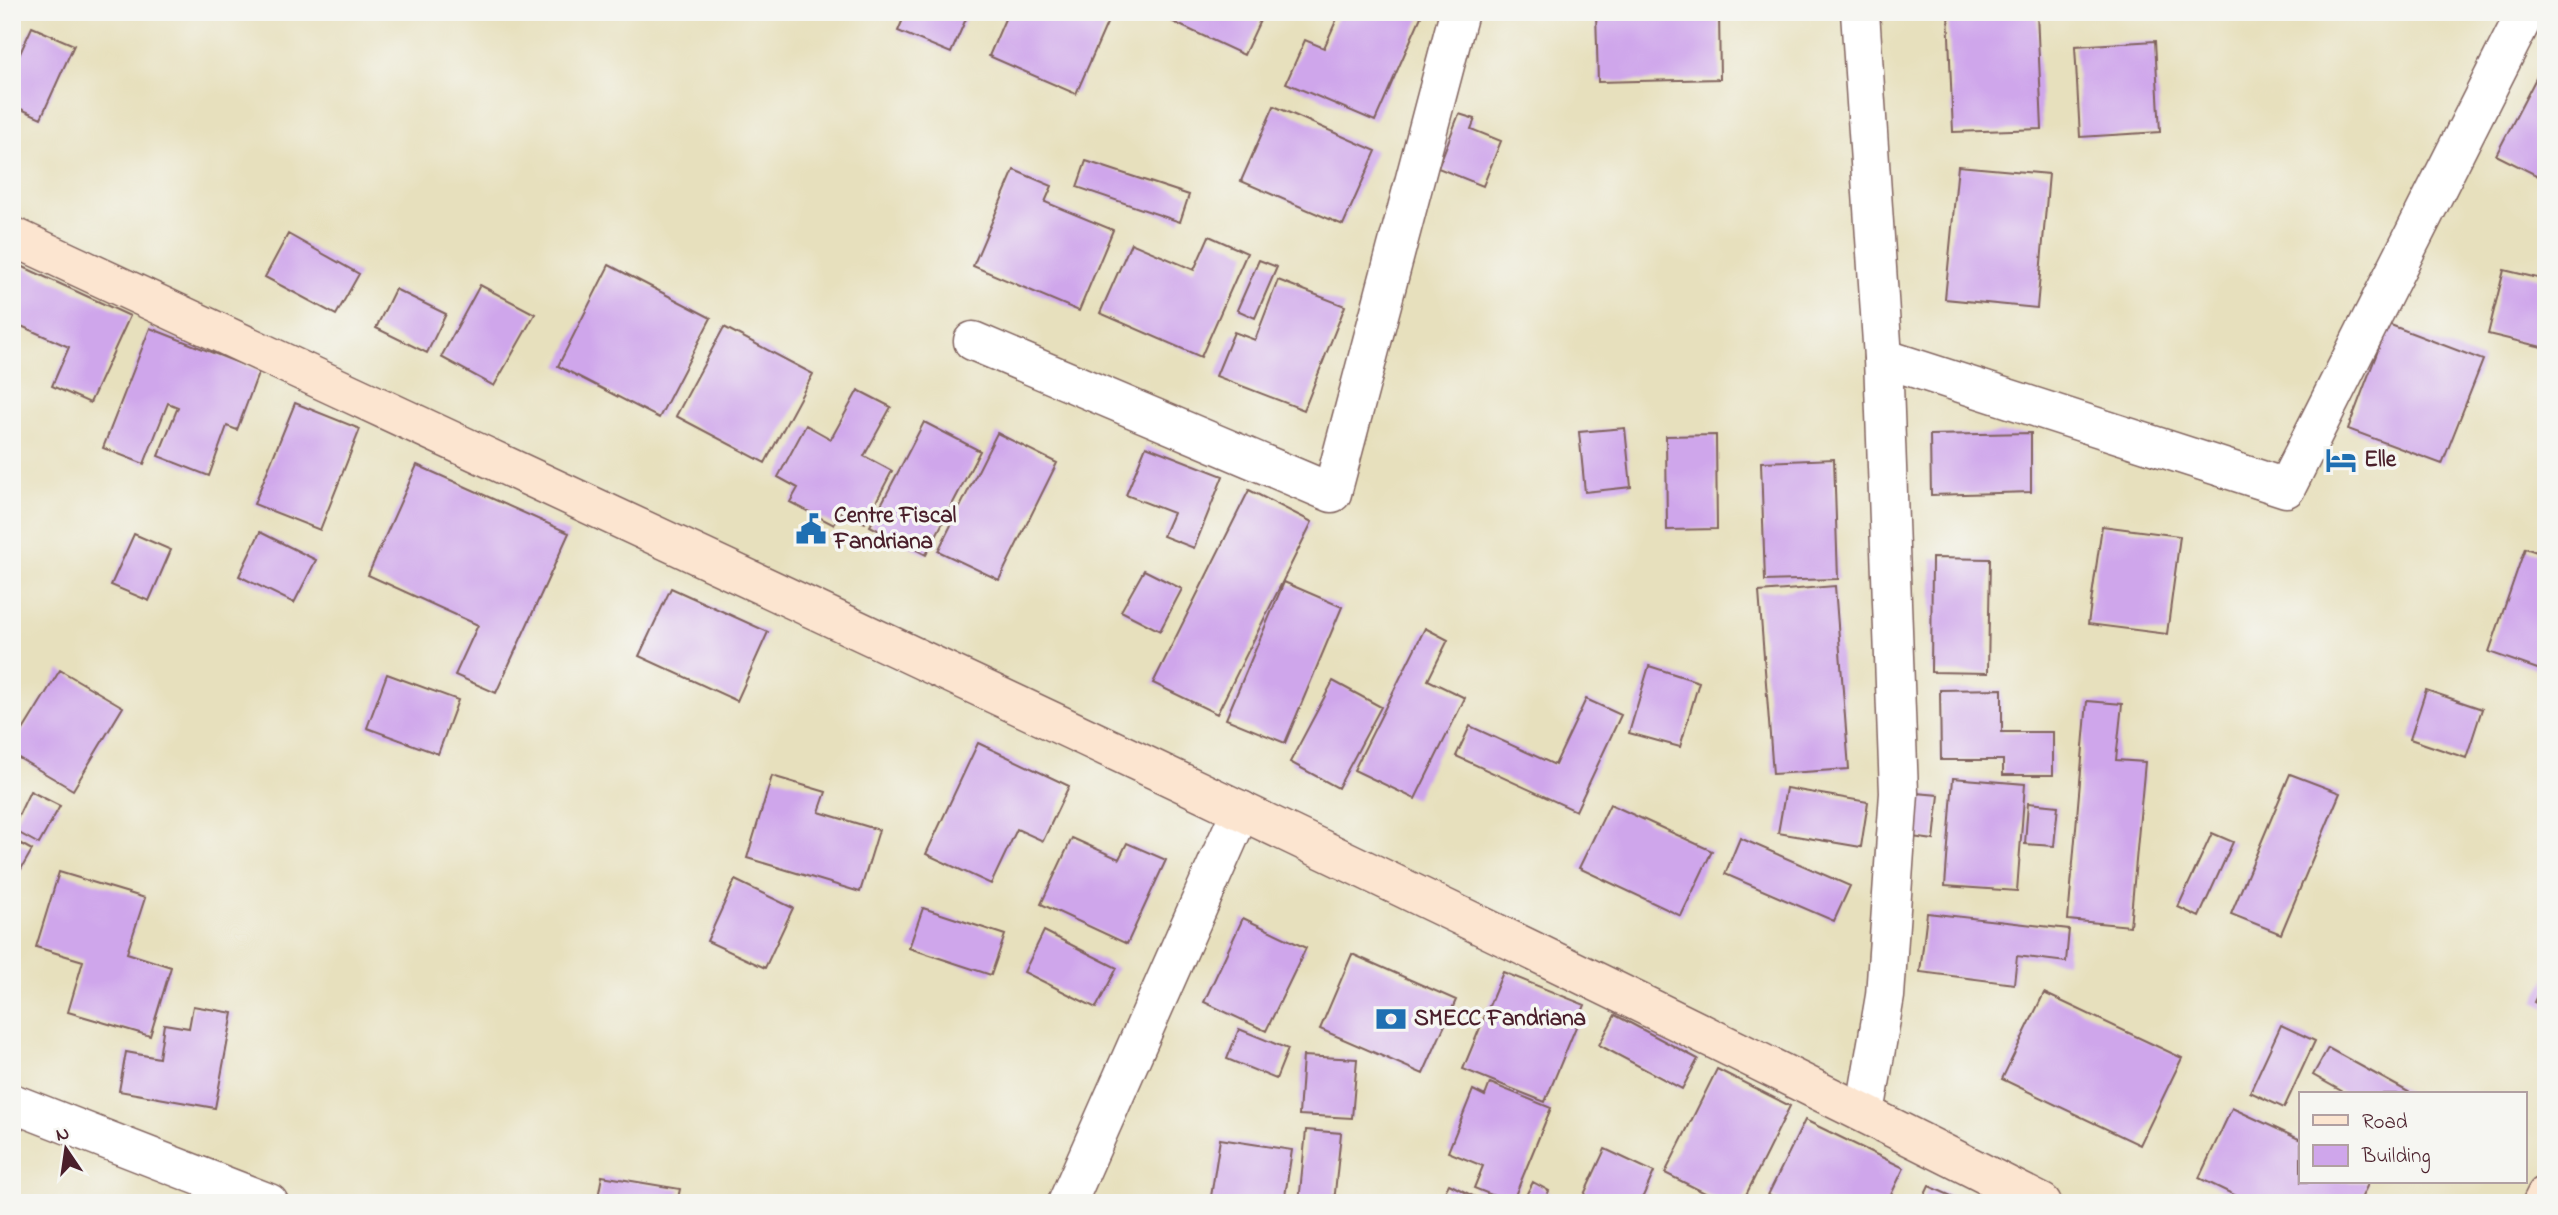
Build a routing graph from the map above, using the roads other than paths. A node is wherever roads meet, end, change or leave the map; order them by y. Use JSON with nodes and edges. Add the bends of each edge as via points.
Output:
{"nodes":[{"id":1,"x":1459,"y":12,"type":"edge"},
{"id":2,"x":1860,"y":12,"type":"edge"},
{"id":3,"x":2526,"y":12,"type":"edge"},
{"id":4,"x":12,"y":236,"type":"edge"},
{"id":5,"x":973,"y":341,"type":"dead end"},
{"id":6,"x":1883,"y":358,"type":"junction"},
{"id":7,"x":1241,"y":810,"type":"junction"},
{"id":8,"x":12,"y":1103,"type":"edge"},
{"id":9,"x":1865,"y":1113,"type":"junction"},
{"id":10,"x":2546,"y":1195,"type":"edge"},
{"id":11,"x":269,"y":1203,"type":"edge"},
{"id":12,"x":1067,"y":1203,"type":"edge"},
{"id":13,"x":2042,"y":1203,"type":"edge"},
{"id":14,"x":2542,"y":1203,"type":"edge"}],
"edges":[{"from":1,"to":5,"type":"street","via":[[1332,493]]},
{"from":2,"to":6,"type":"street"},
{"from":3,"to":6,"type":"street","via":[[2286,488]]},
{"from":4,"to":7,"type":"main road"},
{"from":6,"to":9,"type":"street","via":[[1899,793],[1885,996]]},
{"from":7,"to":9,"type":"main road"},
{"from":7,"to":12,"type":"street"},
{"from":8,"to":11,"type":"street"},
{"from":9,"to":13,"type":"main road"},
{"from":10,"to":14,"type":"main road"}]}
